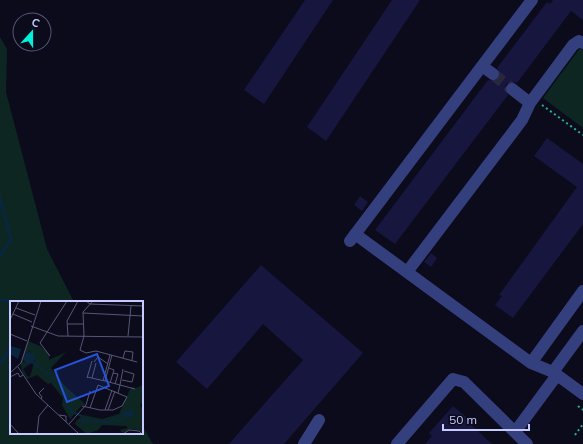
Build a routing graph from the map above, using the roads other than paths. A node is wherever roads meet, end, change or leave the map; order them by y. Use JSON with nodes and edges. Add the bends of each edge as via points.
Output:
{"nodes":[{"id":1,"x":532,"y":0,"type":"edge"},
{"id":2,"x":583,"y":43,"type":"edge"},
{"id":3,"x":482,"y":66,"type":"junction"},
{"id":4,"x":493,"y":74,"type":"tunnel mouth"},
{"id":5,"x":512,"y":89,"type":"tunnel mouth"},
{"id":6,"x":531,"y":101,"type":"junction"},
{"id":7,"x":407,"y":272,"type":"junction"},
{"id":8,"x":583,"y":291,"type":"edge"},
{"id":9,"x":583,"y":331,"type":"edge"},
{"id":10,"x":531,"y":363,"type":"junction"},
{"id":11,"x":555,"y":373,"type":"junction"},
{"id":12,"x":583,"y":394,"type":"edge"},
{"id":13,"x":319,"y":420,"type":"dead end"},
{"id":14,"x":515,"y":432,"type":"junction"},
{"id":15,"x":304,"y":444,"type":"edge"},
{"id":16,"x":397,"y":444,"type":"edge"},
{"id":17,"x":527,"y":444,"type":"edge"}],
"edges":[{"from":1,"to":3,"type":"lane"},
{"from":2,"to":6,"type":"lane","via":[[579,41],[573,45]]},
{"from":3,"to":4,"type":"lane"},
{"from":3,"to":7,"type":"lane","via":[[353,237]]},
{"from":5,"to":6,"type":"lane"},
{"from":6,"to":7,"type":"lane","via":[[522,120]]},
{"from":7,"to":10,"type":"lane"},
{"from":8,"to":10,"type":"lane"},
{"from":9,"to":11,"type":"lane"},
{"from":10,"to":11,"type":"lane"},
{"from":11,"to":12,"type":"lane"},
{"from":11,"to":14,"type":"lane"},
{"from":13,"to":15,"type":"lane"},
{"from":14,"to":16,"type":"lane","via":[[464,382],[453,379]]},
{"from":14,"to":17,"type":"lane"}]}
